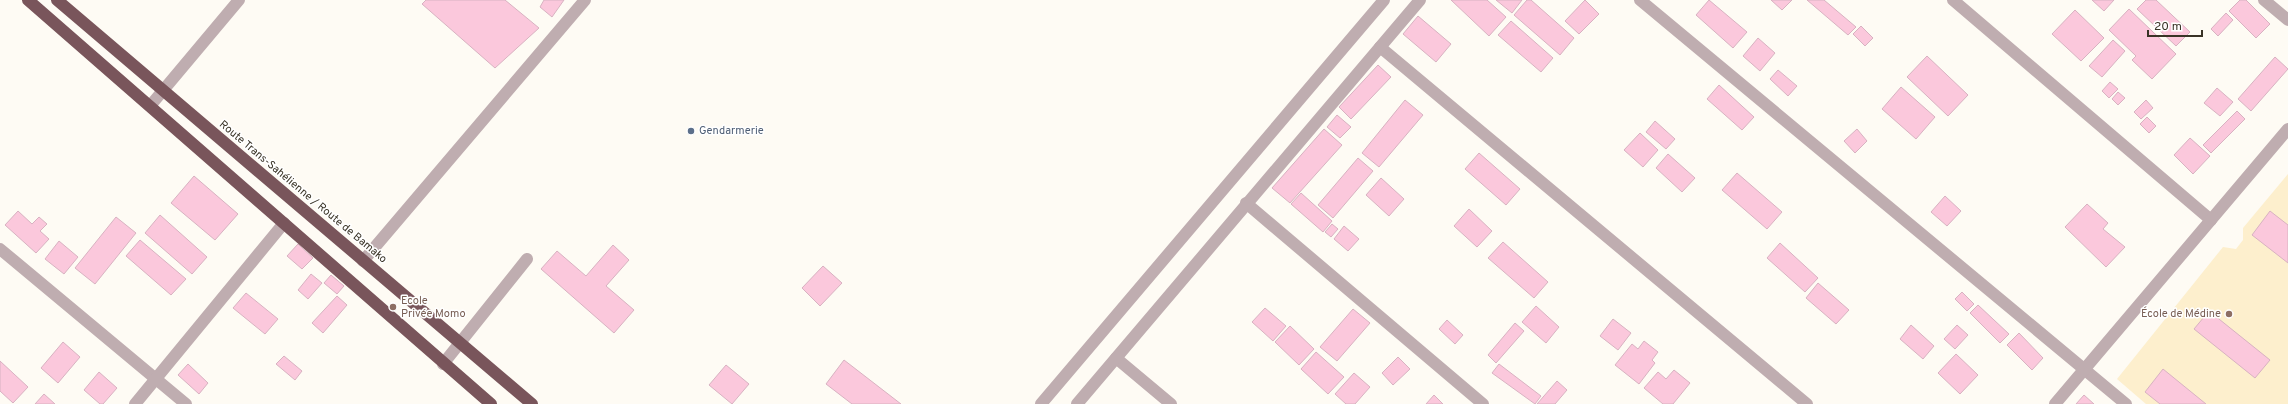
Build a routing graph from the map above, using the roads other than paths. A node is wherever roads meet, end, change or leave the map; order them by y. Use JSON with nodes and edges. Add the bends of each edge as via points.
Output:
{"nodes":[{"id":1,"x":28,"y":0,"type":"edge"},
{"id":2,"x":57,"y":0,"type":"edge"},
{"id":3,"x":239,"y":0,"type":"edge"},
{"id":4,"x":585,"y":0,"type":"edge"},
{"id":5,"x":1384,"y":0,"type":"edge"},
{"id":6,"x":1420,"y":0,"type":"edge"},
{"id":7,"x":1640,"y":0,"type":"edge"},
{"id":8,"x":1953,"y":0,"type":"edge"},
{"id":9,"x":2264,"y":0,"type":"edge"},
{"id":10,"x":2288,"y":20,"type":"edge"},
{"id":11,"x":1380,"y":47,"type":"junction"},
{"id":12,"x":161,"y":90,"type":"junction"},
{"id":13,"x":150,"y":106,"type":"junction"},
{"id":14,"x":2288,"y":129,"type":"edge"},
{"id":15,"x":1246,"y":203,"type":"junction"},
{"id":16,"x":2211,"y":220,"type":"junction"},
{"id":17,"x":284,"y":222,"type":"junction"},
{"id":18,"x":0,"y":249,"type":"edge"},
{"id":19,"x":527,"y":259,"type":"dead end"},
{"id":20,"x":362,"y":261,"type":"junction"},
{"id":21,"x":461,"y":342,"type":"junction"},
{"id":22,"x":1116,"y":358,"type":"junction"},
{"id":23,"x":443,"y":364,"type":"junction"},
{"id":24,"x":2085,"y":369,"type":"junction"},
{"id":25,"x":156,"y":378,"type":"junction"},
{"id":26,"x":135,"y":404,"type":"edge"},
{"id":27,"x":186,"y":404,"type":"edge"},
{"id":28,"x":491,"y":404,"type":"edge"},
{"id":29,"x":532,"y":404,"type":"edge"},
{"id":30,"x":1041,"y":404,"type":"edge"},
{"id":31,"x":1077,"y":404,"type":"edge"},
{"id":32,"x":1171,"y":404,"type":"edge"},
{"id":33,"x":1483,"y":404,"type":"edge"},
{"id":34,"x":1807,"y":404,"type":"edge"},
{"id":35,"x":2055,"y":404,"type":"edge"},
{"id":36,"x":2126,"y":404,"type":"edge"}],
"edges":[{"from":1,"to":13,"type":"highway"},
{"from":2,"to":12,"type":"highway","name":"Route Trans-Sahélienne / Route de Bamako"},
{"from":3,"to":12,"type":"street"},
{"from":4,"to":20,"type":"street"},
{"from":5,"to":30,"type":"street"},
{"from":6,"to":11,"type":"street"},
{"from":7,"to":24,"type":"street"},
{"from":8,"to":16,"type":"street"},
{"from":9,"to":10,"type":"street"},
{"from":11,"to":15,"type":"street"},
{"from":11,"to":34,"type":"street"},
{"from":12,"to":13,"type":"street"},
{"from":12,"to":20,"type":"highway","name":"Route Trans-Sahélienne / Route de Bamako","via":[[299,204]]},
{"from":13,"to":17,"type":"highway"},
{"from":14,"to":16,"type":"street"},
{"from":15,"to":22,"type":"street"},
{"from":15,"to":33,"type":"street"},
{"from":16,"to":24,"type":"street"},
{"from":17,"to":23,"type":"highway"},
{"from":17,"to":25,"type":"street"},
{"from":18,"to":25,"type":"street"},
{"from":19,"to":21,"type":"street"},
{"from":20,"to":21,"type":"highway","name":"Route Trans-Sahélienne / Route de Bamako"},
{"from":21,"to":23,"type":"street"},
{"from":21,"to":29,"type":"highway","name":"Route Trans-Sahélienne / Route de Bamako"},
{"from":22,"to":31,"type":"street"},
{"from":22,"to":32,"type":"street"},
{"from":23,"to":28,"type":"highway"},
{"from":24,"to":35,"type":"street"},
{"from":24,"to":36,"type":"street"},
{"from":25,"to":26,"type":"street"},
{"from":25,"to":27,"type":"street"}]}
